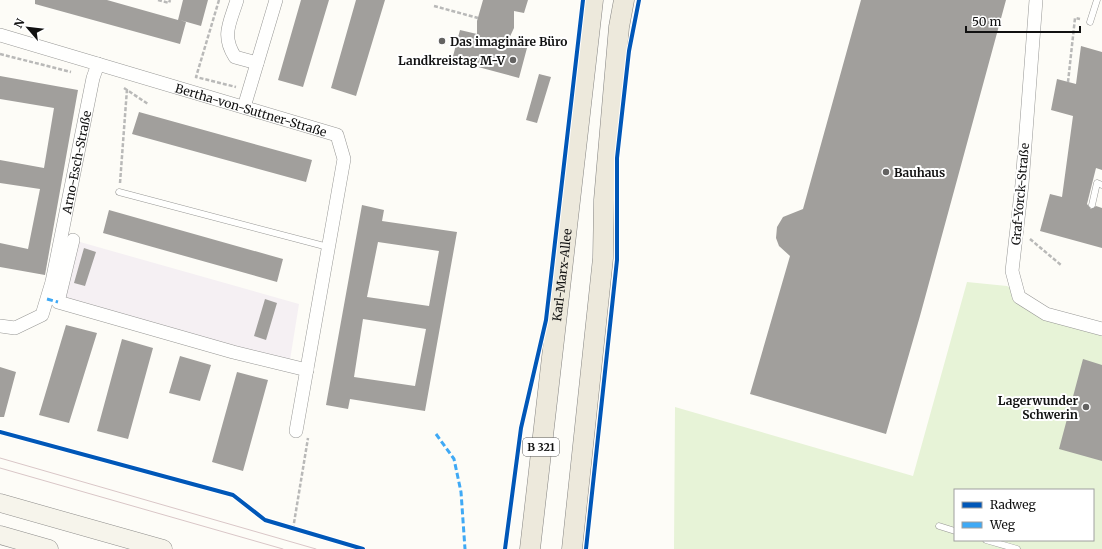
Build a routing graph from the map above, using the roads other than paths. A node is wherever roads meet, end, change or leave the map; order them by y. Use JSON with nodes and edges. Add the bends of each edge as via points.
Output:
{"nodes":[{"id":1,"x":237,"y":0,"type":"edge"},
{"id":2,"x":276,"y":0,"type":"edge"},
{"id":3,"x":593,"y":0,"type":"edge"},
{"id":4,"x":624,"y":0,"type":"edge"},
{"id":5,"x":1036,"y":0,"type":"edge"},
{"id":6,"x":1097,"y":0,"type":"edge"},
{"id":7,"x":1090,"y":22,"type":"road end"},
{"id":8,"x":0,"y":35,"type":"edge"},
{"id":9,"x":257,"y":63,"type":"junction"},
{"id":10,"x":98,"y":64,"type":"junction"},
{"id":11,"x":244,"y":107,"type":"junction"},
{"id":12,"x":1102,"y":185,"type":"edge"},
{"id":13,"x":119,"y":192,"type":"road end"},
{"id":14,"x":1092,"y":205,"type":"dead end"},
{"id":15,"x":73,"y":240,"type":"dead end"},
{"id":16,"x":328,"y":247,"type":"junction"},
{"id":17,"x":0,"y":326,"type":"edge"},
{"id":18,"x":1102,"y":329,"type":"edge"},
{"id":19,"x":307,"y":370,"type":"junction"},
{"id":20,"x":303,"y":432,"type":"road end"},
{"id":21,"x":0,"y":503,"type":"edge"},
{"id":22,"x":940,"y":526,"type":"dead end"},
{"id":23,"x":954,"y":531,"type":"edge"},
{"id":24,"x":0,"y":535,"type":"edge"},
{"id":25,"x":989,"y":541,"type":"edge"},
{"id":26,"x":49,"y":549,"type":"edge"},
{"id":27,"x":162,"y":549,"type":"edge"},
{"id":28,"x":530,"y":549,"type":"edge"},
{"id":29,"x":572,"y":549,"type":"edge"},
{"id":30,"x":1017,"y":549,"type":"edge"}],
"edges":[{"from":1,"to":9,"type":"street","via":[[227,33],[228,46],[235,57]]},
{"from":2,"to":9,"type":"street"},
{"from":3,"to":28,"type":"main road","name":"Karl-Marx-Allee","number":"B 321"},
{"from":4,"to":29,"type":"main road","via":[[619,27],[604,200],[603,258]]},
{"from":5,"to":18,"type":"street","name":"Graf-Yorck-Straße","via":[[1012,271],[1019,297],[1046,314]]},
{"from":6,"to":7,"type":"lane"},
{"from":8,"to":10,"type":"street"},
{"from":9,"to":11,"type":"street"},
{"from":10,"to":11,"type":"street","name":"Bertha-von-Suttner-Straße"},
{"from":10,"to":17,"type":"street","name":"Arno-Esch-Straße","via":[[92,78],[52,282],[42,315],[15,328]]},
{"from":11,"to":16,"type":"street","name":"Bertha-von-Suttner-Straße","via":[[337,135],[344,159]]},
{"from":12,"to":14,"type":"lane","via":[[1097,183]]},
{"from":13,"to":16,"type":"lane"},
{"from":15,"to":19,"type":"street","via":[[58,302],[233,352]]},
{"from":16,"to":19,"type":"street","name":"Bertha-von-Suttner-Straße"},
{"from":19,"to":20,"type":"street","name":"Bertha-von-Suttner-Straße"},
{"from":21,"to":27,"type":"street"},
{"from":22,"to":23,"type":"lane"},
{"from":24,"to":26,"type":"street"},
{"from":25,"to":30,"type":"lane"}]}
